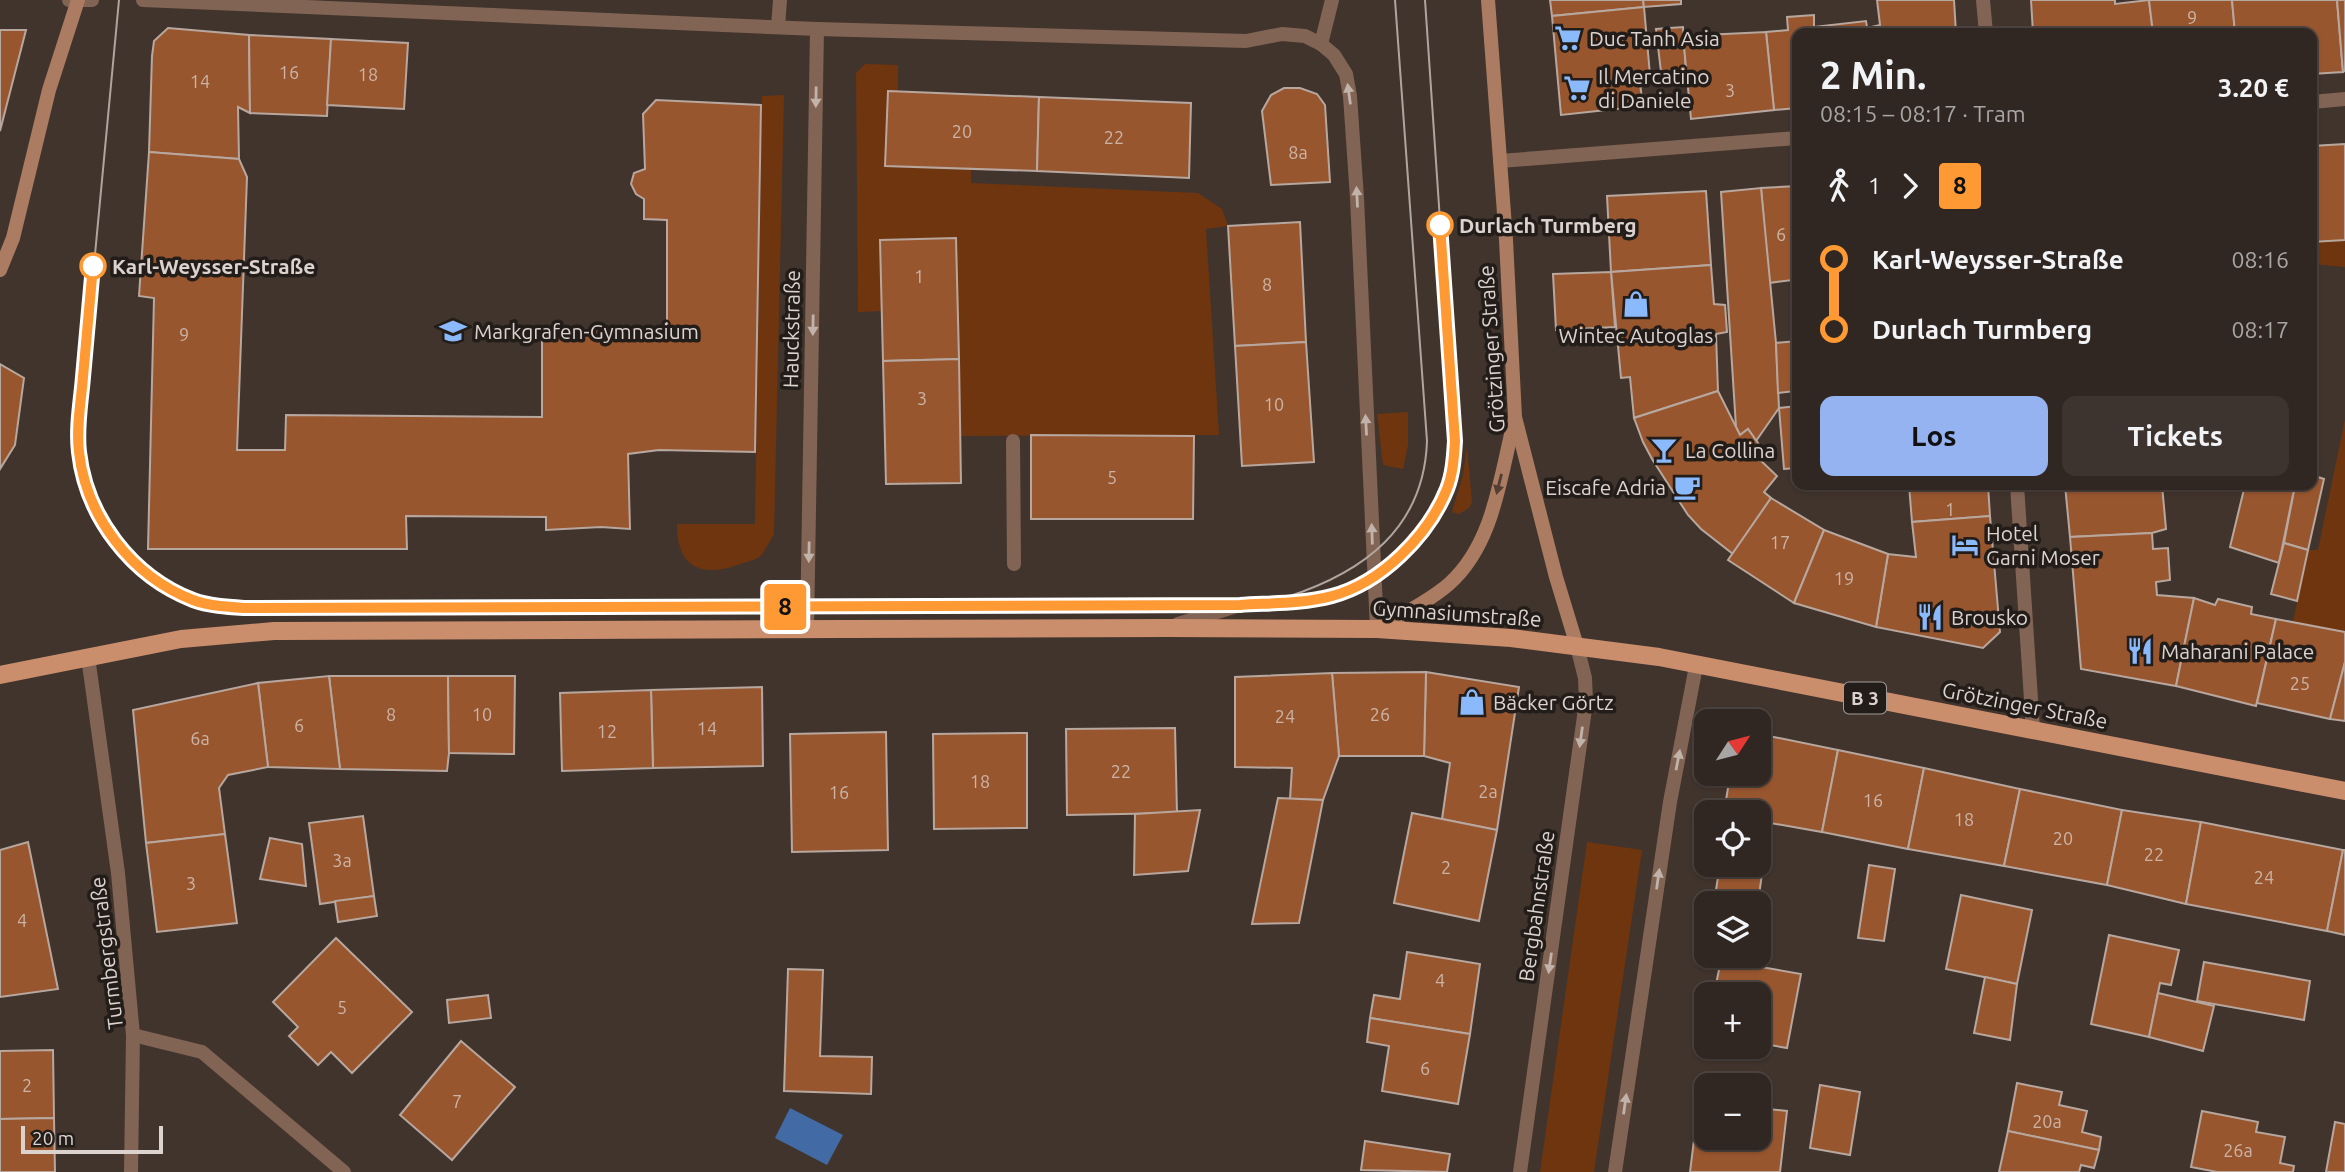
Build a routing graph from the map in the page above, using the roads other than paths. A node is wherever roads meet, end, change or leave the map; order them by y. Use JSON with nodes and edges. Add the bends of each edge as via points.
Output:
{"nodes":[{"id":1,"x":69,"y":0,"type":"edge"},
{"id":2,"x":78,"y":0,"type":"edge"},
{"id":3,"x":92,"y":0,"type":"edge"},
{"id":4,"x":143,"y":0,"type":"edge"},
{"id":5,"x":780,"y":0,"type":"edge"},
{"id":6,"x":1332,"y":0,"type":"edge"},
{"id":7,"x":1488,"y":0,"type":"edge"},
{"id":8,"x":1983,"y":0,"type":"edge"},
{"id":9,"x":316,"y":4,"type":"edge"},
{"id":10,"x":778,"y":27,"type":"junction"},
{"id":11,"x":1986,"y":28,"type":"edge"},
{"id":12,"x":817,"y":29,"type":"junction"},
{"id":13,"x":1321,"y":44,"type":"junction"},
{"id":14,"x":2345,"y":99,"type":"edge"},
{"id":15,"x":2317,"y":102,"type":"edge"},
{"id":16,"x":1792,"y":138,"type":"edge"},
{"id":17,"x":1500,"y":161,"type":"junction"},
{"id":18,"x":0,"y":270,"type":"edge"},
{"id":19,"x":1515,"y":417,"type":"junction"},
{"id":20,"x":1013,"y":441,"type":"dead end"},
{"id":21,"x":2017,"y":490,"type":"edge"},
{"id":22,"x":1014,"y":564,"type":"dead end"},
{"id":23,"x":1240,"y":605,"type":"dead end"},
{"id":24,"x":1167,"y":628,"type":"junction"},
{"id":25,"x":1377,"y":629,"type":"junction"},
{"id":26,"x":807,"y":630,"type":"junction"},
{"id":27,"x":1577,"y":646,"type":"junction"},
{"id":28,"x":88,"y":657,"type":"junction"},
{"id":29,"x":1696,"y":666,"type":"junction"},
{"id":30,"x":0,"y":675,"type":"edge"},
{"id":31,"x":2034,"y":730,"type":"junction"},
{"id":32,"x":2345,"y":792,"type":"edge"},
{"id":33,"x":134,"y":1035,"type":"junction"},
{"id":34,"x":131,"y":1172,"type":"edge"},
{"id":35,"x":344,"y":1172,"type":"edge"},
{"id":36,"x":1520,"y":1172,"type":"edge"},
{"id":37,"x":1615,"y":1172,"type":"edge"}],
"edges":[{"from":1,"to":2,"type":"street"},
{"from":2,"to":3,"type":"street"},
{"from":2,"to":18,"type":"main road","via":[[49,90],[13,238]]},
{"from":4,"to":9,"type":"street"},
{"from":5,"to":10,"type":"street"},
{"from":6,"to":13,"type":"street"},
{"from":7,"to":17,"type":"main road","name":"Grötzinger Straße"},
{"from":8,"to":11,"type":"street"},
{"from":9,"to":10,"type":"street"},
{"from":10,"to":12,"type":"street"},
{"from":12,"to":13,"type":"street","via":[[1246,41],[1282,34],[1304,36]]},
{"from":12,"to":26,"type":"street","name":"Hauckstraße","one_way":true},
{"from":25,"to":13,"type":"street","one_way":true,"via":[[1350,96],[1346,75]]},
{"from":14,"to":15,"type":"street"},
{"from":16,"to":17,"type":"street"},
{"from":17,"to":19,"type":"main road","name":"Grötzinger Straße"},
{"from":19,"to":25,"type":"main road","one_way":true,"via":[[1491,515],[1464,568],[1423,603]]},
{"from":19,"to":27,"type":"main road","name":"Grötzinger Straße"},
{"from":20,"to":22,"type":"street"},
{"from":21,"to":31,"type":"street"},
{"from":23,"to":24,"type":"street"},
{"from":24,"to":25,"type":"main road","name":"Gymnasiumstraße","number":"B 3"},
{"from":24,"to":26,"type":"main road","name":"Gymnasiumstraße","number":"B 3"},
{"from":25,"to":27,"type":"main road","name":"Gymnasiumstraße","number":"B 3"},
{"from":26,"to":28,"type":"main road","name":"Gymnasiumstraße","number":"B 3","via":[[274,631],[181,639]]},
{"from":27,"to":29,"type":"main road","name":"Gymnasiumstraße","number":"B 3"},
{"from":27,"to":36,"type":"street","name":"Bergbahnstraße","one_way":true,"via":[[1586,702]]},
{"from":28,"to":30,"type":"main road","name":"Gymnasiumstraße","number":"B 3"},
{"from":28,"to":33,"type":"street","name":"Turmbergstraße","via":[[118,873]]},
{"from":29,"to":31,"type":"main road","name":"Grötzinger Straße","number":"B 3"},
{"from":37,"to":29,"type":"street","one_way":true,"via":[[1670,802]]},
{"from":31,"to":32,"type":"main road","name":"Grötzinger Straße","number":"B 3"},
{"from":33,"to":34,"type":"street"},
{"from":33,"to":35,"type":"street","name":"Turmbergstraße","via":[[202,1052]]}]}
